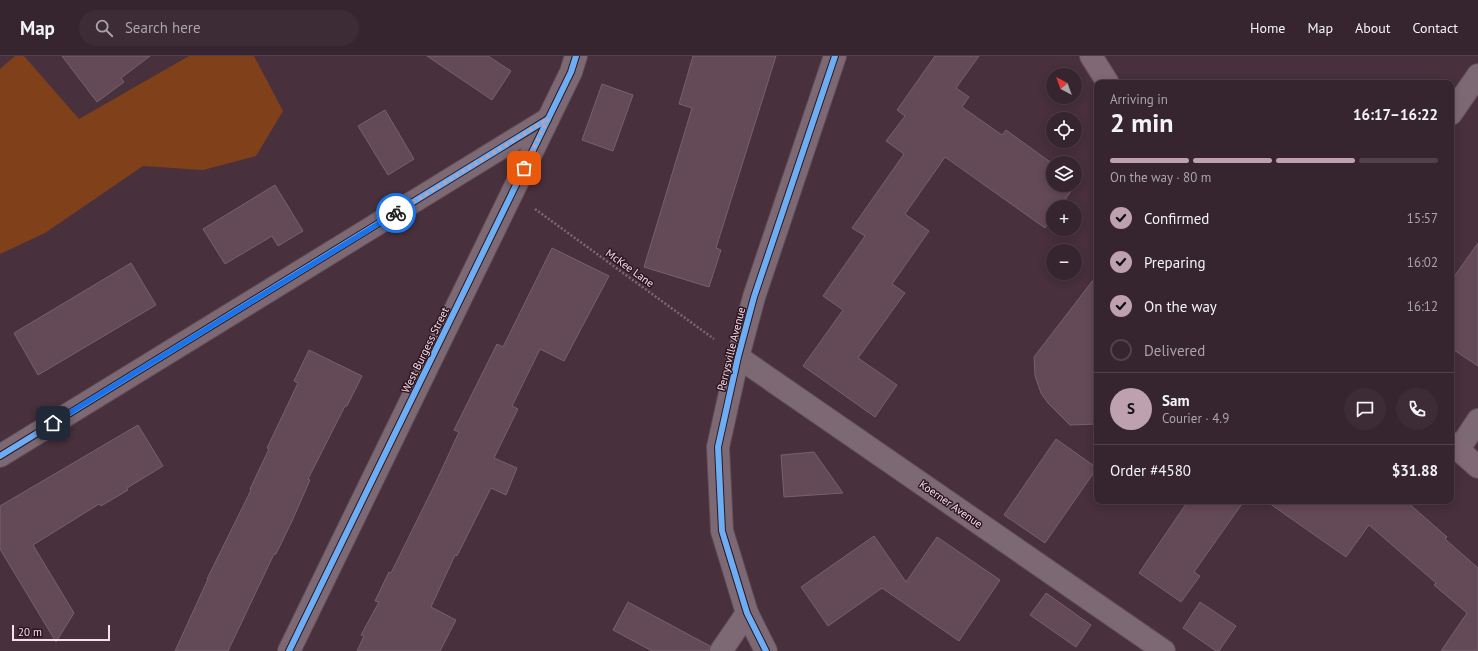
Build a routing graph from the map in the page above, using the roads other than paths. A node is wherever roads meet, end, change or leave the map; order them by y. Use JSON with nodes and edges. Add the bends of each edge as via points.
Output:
{"nodes":[{"id":1,"x":576,"y":56,"type":"edge"},
{"id":2,"x":835,"y":56,"type":"edge"},
{"id":3,"x":1091,"y":56,"type":"edge"},
{"id":4,"x":1478,"y":75,"type":"edge"},
{"id":5,"x":1106,"y":80,"type":"edge"},
{"id":6,"x":1454,"y":110,"type":"edge"},
{"id":7,"x":548,"y":119,"type":"junction"},
{"id":8,"x":738,"y":357,"type":"junction"},
{"id":9,"x":1478,"y":420,"type":"edge"},
{"id":10,"x":1455,"y":446,"type":"edge"},
{"id":11,"x":0,"y":456,"type":"edge"},
{"id":12,"x":1478,"y":467,"type":"edge"},
{"id":13,"x":747,"y":613,"type":"junction"},
{"id":14,"x":289,"y":651,"type":"edge"},
{"id":15,"x":721,"y":651,"type":"edge"},
{"id":16,"x":766,"y":651,"type":"edge"},
{"id":17,"x":1164,"y":651,"type":"edge"}],
"edges":[{"from":1,"to":7,"type":"street","name":"West Burgess Street"},
{"from":2,"to":8,"type":"street","name":"Perrysville Avenue","via":[[754,297]]},
{"from":3,"to":5,"type":"main road"},
{"from":4,"to":6,"type":"street"},
{"from":7,"to":11,"type":"street"},
{"from":7,"to":14,"type":"street","name":"West Burgess Street"},
{"from":8,"to":13,"type":"street","name":"Perrysville Avenue","via":[[718,447],[722,531]]},
{"from":8,"to":17,"type":"street","name":"Koerner Avenue"},
{"from":9,"to":10,"type":"street"},
{"from":10,"to":12,"type":"main road"},
{"from":13,"to":15,"type":"street"},
{"from":13,"to":16,"type":"street","name":"Perrysville Avenue"}]}
